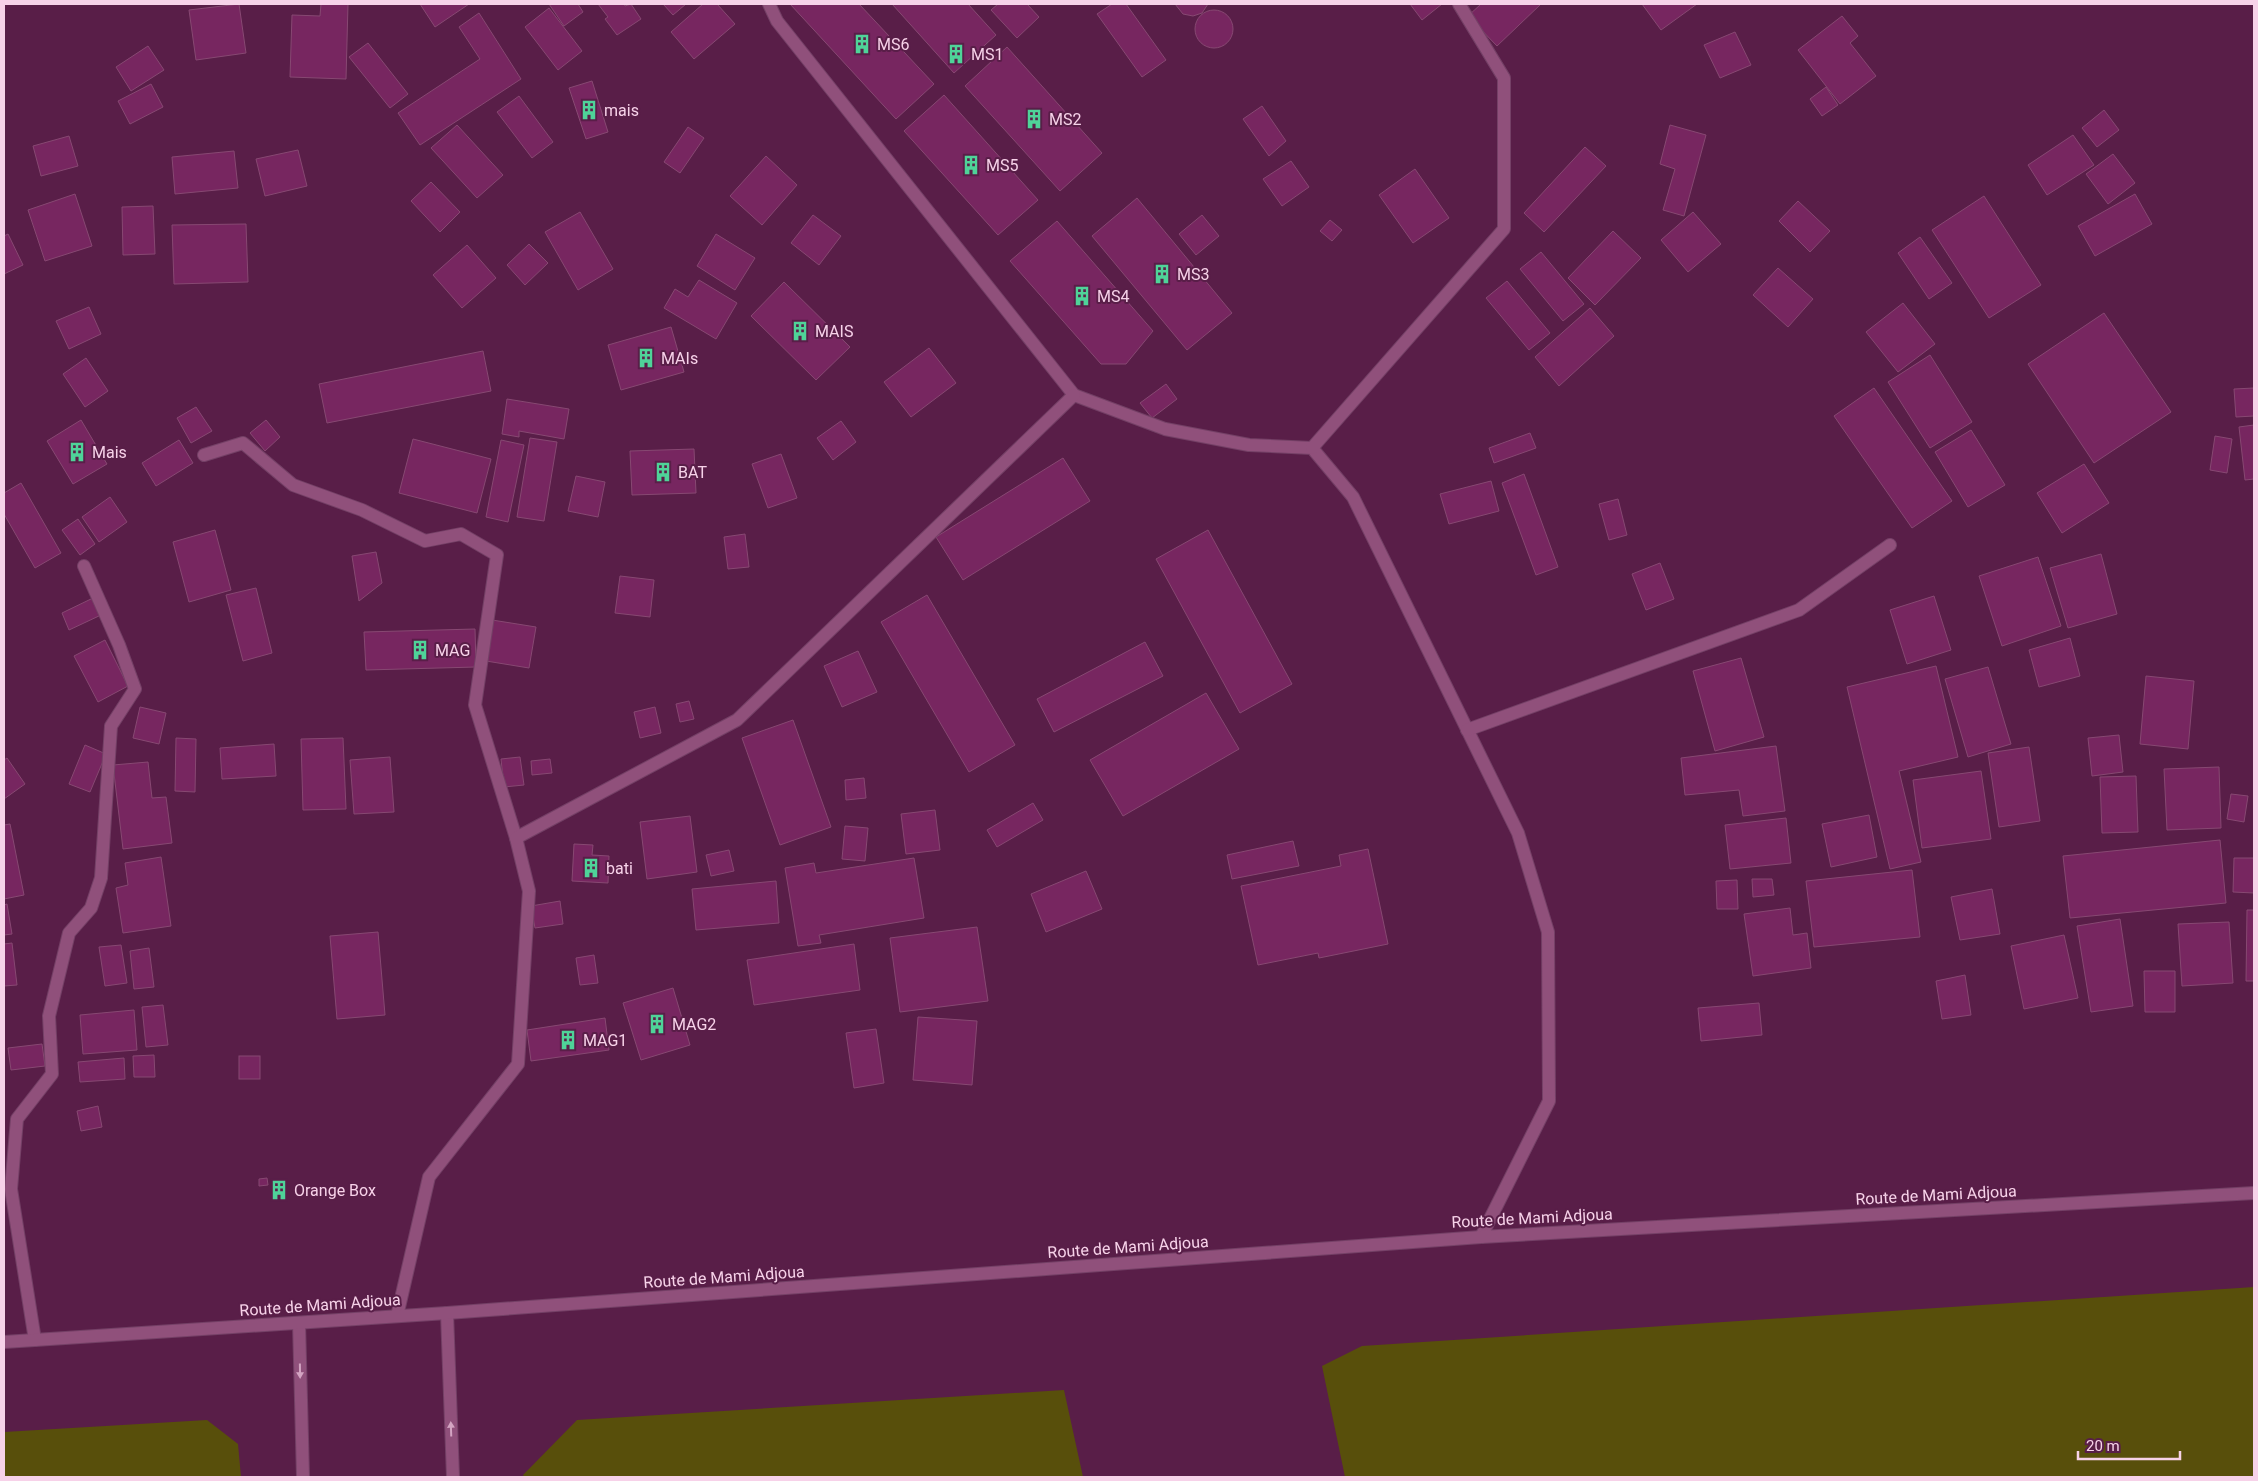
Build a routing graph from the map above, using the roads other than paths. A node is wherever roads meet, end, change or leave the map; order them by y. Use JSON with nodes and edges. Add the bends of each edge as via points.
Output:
{"nodes":[{"id":1,"x":769,"y":4,"type":"edge"},
{"id":2,"x":1459,"y":4,"type":"edge"},
{"id":3,"x":1074,"y":395,"type":"junction"},
{"id":4,"x":1312,"y":448,"type":"junction"},
{"id":5,"x":204,"y":455,"type":"dead end"},
{"id":6,"x":1890,"y":545,"type":"dead end"},
{"id":7,"x":84,"y":566,"type":"dead end"},
{"id":8,"x":1467,"y":730,"type":"junction"},
{"id":9,"x":516,"y":838,"type":"junction"},
{"id":10,"x":2254,"y":1193,"type":"edge"},
{"id":11,"x":1482,"y":1236,"type":"junction"},
{"id":12,"x":447,"y":1313,"type":"junction"},
{"id":13,"x":397,"y":1316,"type":"junction"},
{"id":14,"x":299,"y":1322,"type":"junction"},
{"id":15,"x":35,"y":1340,"type":"junction"},
{"id":16,"x":4,"y":1342,"type":"edge"},
{"id":17,"x":303,"y":1477,"type":"edge"},
{"id":18,"x":453,"y":1477,"type":"edge"}],
"edges":[{"from":1,"to":3,"type":"street","via":[[776,21]]},
{"from":2,"to":4,"type":"street","via":[[1504,78],[1504,229]]},
{"from":3,"to":4,"type":"street","via":[[1165,429],[1249,445]]},
{"from":3,"to":9,"type":"street","via":[[737,720]]},
{"from":4,"to":8,"type":"street","via":[[1353,497]]},
{"from":5,"to":9,"type":"street","via":[[243,443],[293,485],[362,510],[425,541],[461,534],[497,554],[475,705]]},
{"from":6,"to":8,"type":"street","via":[[1799,610]]},
{"from":7,"to":15,"type":"street","via":[[135,689],[111,726],[101,878],[91,908],[69,933],[49,1016],[52,1074],[17,1119],[11,1189]]},
{"from":8,"to":11,"type":"street","via":[[1518,833],[1548,932],[1548,1101]]},
{"from":9,"to":13,"type":"street","via":[[529,891],[518,1064],[429,1177]]},
{"from":10,"to":11,"type":"street","name":"Route de Mami Adjoua"},
{"from":11,"to":12,"type":"street","name":"Route de Mami Adjoua"},
{"from":12,"to":13,"type":"street","name":"Route de Mami Adjoua"},
{"from":18,"to":12,"type":"street","one_way":true},
{"from":13,"to":14,"type":"street","name":"Route de Mami Adjoua"},
{"from":14,"to":15,"type":"street","name":"Route de Mami Adjoua"},
{"from":14,"to":17,"type":"street","one_way":true},
{"from":15,"to":16,"type":"street","name":"Route de Mami Adjoua"}]}
